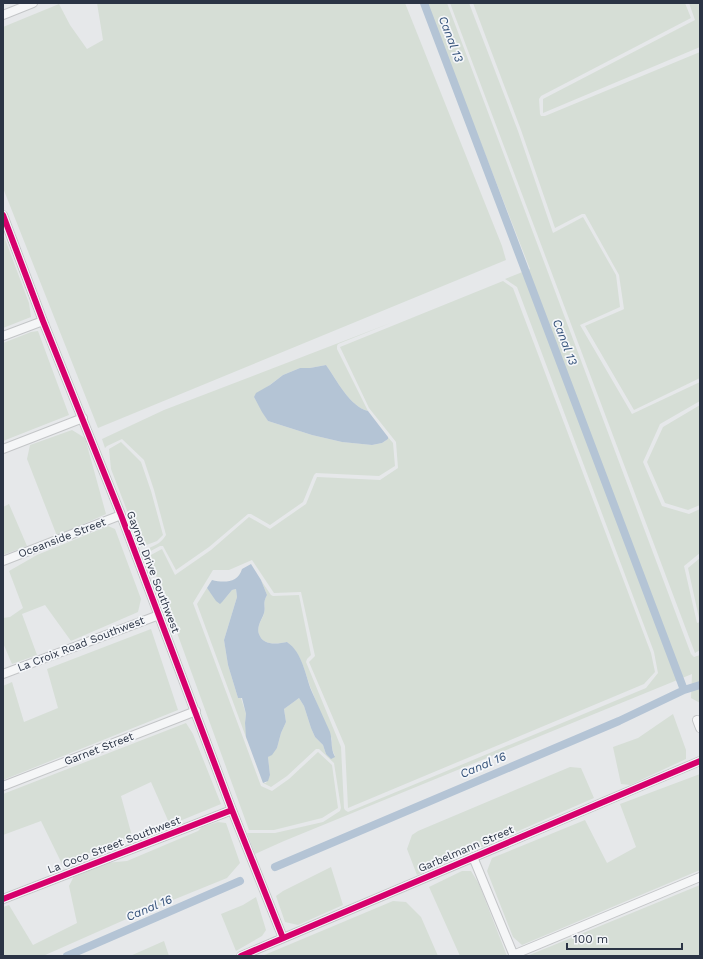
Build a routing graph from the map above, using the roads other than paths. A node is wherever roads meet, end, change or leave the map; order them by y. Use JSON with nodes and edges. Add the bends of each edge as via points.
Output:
{"nodes":[{"id":1,"x":33,"y":3,"type":"edge"},
{"id":2,"x":3,"y":15,"type":"edge"},
{"id":3,"x":4,"y":220,"type":"edge"},
{"id":4,"x":43,"y":321,"type":"junction"},
{"id":5,"x":3,"y":336,"type":"edge"},
{"id":6,"x":83,"y":418,"type":"junction"},
{"id":7,"x":3,"y":449,"type":"edge"},
{"id":8,"x":121,"y":515,"type":"junction"},
{"id":9,"x":3,"y":561,"type":"edge"},
{"id":10,"x":159,"y":614,"type":"junction"},
{"id":11,"x":3,"y":674,"type":"edge"},
{"id":12,"x":196,"y":711,"type":"junction"},
{"id":13,"x":700,"y":761,"type":"edge"},
{"id":14,"x":3,"y":786,"type":"edge"},
{"id":15,"x":232,"y":810,"type":"junction"},
{"id":16,"x":472,"y":857,"type":"junction"},
{"id":17,"x":700,"y":876,"type":"edge"},
{"id":18,"x":3,"y":899,"type":"edge"},
{"id":19,"x":283,"y":938,"type":"junction"},
{"id":20,"x":514,"y":955,"type":"edge"},
{"id":21,"x":241,"y":956,"type":"edge"}],
"edges":[{"from":1,"to":2,"type":"street"},
{"from":3,"to":4,"type":"street","name":"Gaynor Drive Southwest"},
{"from":4,"to":5,"type":"street"},
{"from":4,"to":6,"type":"street","name":"Gaynor Drive Southwest"},
{"from":6,"to":7,"type":"street"},
{"from":6,"to":8,"type":"street","name":"Gaynor Drive Southwest"},
{"from":8,"to":9,"type":"street","name":"Oceanside Street"},
{"from":8,"to":10,"type":"street","name":"Gaynor Drive Southwest"},
{"from":10,"to":11,"type":"street","name":"La Croix Road Southwest"},
{"from":10,"to":12,"type":"street","name":"Gaynor Drive Southwest"},
{"from":12,"to":14,"type":"street","name":"Garnet Street"},
{"from":12,"to":15,"type":"street","name":"Gaynor Drive Southwest"},
{"from":13,"to":16,"type":"street","name":"Garbelmann Street"},
{"from":15,"to":18,"type":"street","name":"La Coco Street Southwest"},
{"from":15,"to":19,"type":"street","name":"Gaynor Drive Southwest"},
{"from":16,"to":19,"type":"street","name":"Garbelmann Street"},
{"from":16,"to":20,"type":"street"},
{"from":17,"to":20,"type":"street"},
{"from":19,"to":21,"type":"street","name":"Garbelmann Street"}]}
